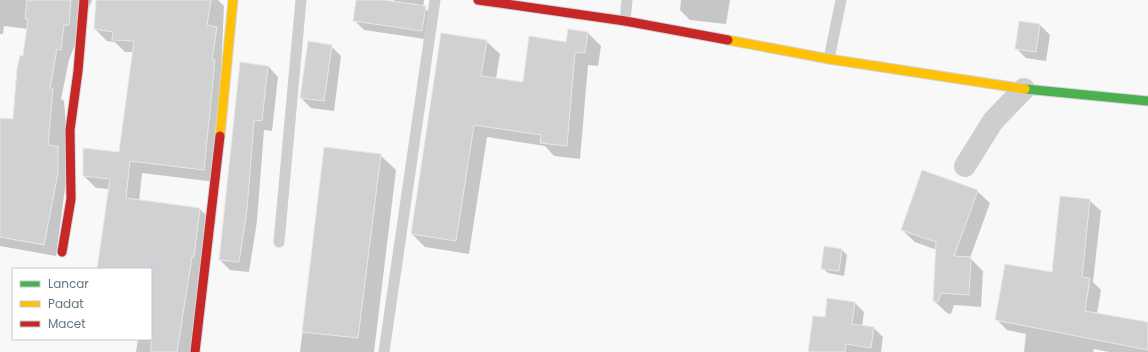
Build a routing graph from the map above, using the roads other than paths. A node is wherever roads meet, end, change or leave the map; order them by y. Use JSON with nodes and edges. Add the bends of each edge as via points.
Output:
{"nodes":[{"id":1,"x":84,"y":0,"type":"edge"},
{"id":2,"x":233,"y":0,"type":"edge"},
{"id":3,"x":301,"y":0,"type":"edge"},
{"id":4,"x":436,"y":0,"type":"edge"},
{"id":5,"x":478,"y":0,"type":"edge"},
{"id":6,"x":627,"y":0,"type":"edge"},
{"id":7,"x":840,"y":0,"type":"edge"},
{"id":8,"x":624,"y":21,"type":"junction"},
{"id":9,"x":829,"y":59,"type":"junction"},
{"id":10,"x":1024,"y":89,"type":"junction"},
{"id":11,"x":1148,"y":101,"type":"edge"},
{"id":12,"x":965,"y":166,"type":"dead end"},
{"id":13,"x":279,"y":242,"type":"dead end"},
{"id":14,"x":62,"y":252,"type":"dead end"},
{"id":15,"x":195,"y":352,"type":"edge"},
{"id":16,"x":384,"y":352,"type":"edge"}],
"edges":[{"from":1,"to":14,"type":"street","via":[[70,130],[71,199]]},
{"from":2,"to":15,"type":"street","via":[[215,190]]},
{"from":3,"to":13,"type":"lane"},
{"from":4,"to":16,"type":"lane"},
{"from":5,"to":8,"type":"street"},
{"from":6,"to":8,"type":"lane"},
{"from":7,"to":9,"type":"lane"},
{"from":8,"to":9,"type":"street"},
{"from":9,"to":10,"type":"street"},
{"from":10,"to":11,"type":"street"},
{"from":10,"to":12,"type":"street","via":[[993,121]]}]}
